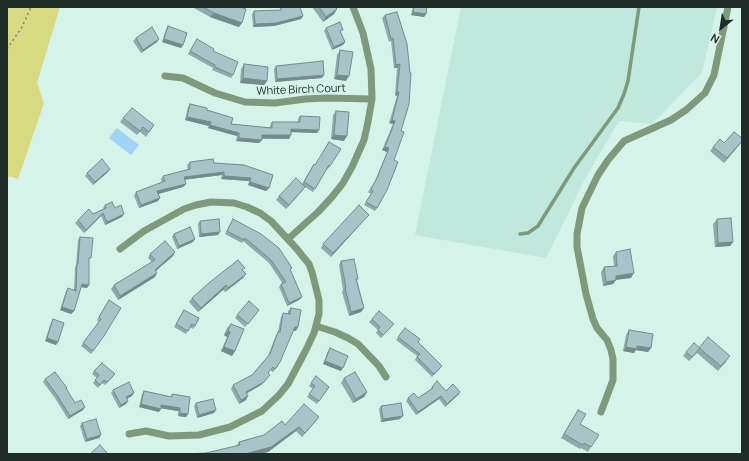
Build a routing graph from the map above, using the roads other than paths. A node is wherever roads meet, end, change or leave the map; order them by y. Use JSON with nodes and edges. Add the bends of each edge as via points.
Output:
{"nodes":[{"id":1,"x":353,"y":7,"type":"edge"},
{"id":2,"x":639,"y":7,"type":"edge"},
{"id":3,"x":728,"y":7,"type":"edge"},
{"id":4,"x":164,"y":76,"type":"dead end"},
{"id":5,"x":372,"y":100,"type":"junction"},
{"id":6,"x":520,"y":234,"type":"dead end"},
{"id":7,"x":288,"y":239,"type":"junction"},
{"id":8,"x":120,"y":249,"type":"dead end"},
{"id":9,"x":316,"y":326,"type":"junction"},
{"id":10,"x":386,"y":377,"type":"dead end"},
{"id":11,"x":601,"y":412,"type":"dead end"},
{"id":12,"x":129,"y":434,"type":"dead end"}],
"edges":[{"from":1,"to":5,"type":"street","via":[[368,49]]},
{"from":2,"to":6,"type":"lane","via":[[628,82],[618,108],[574,168],[538,226],[528,233]]},
{"from":3,"to":11,"type":"street","via":[[714,75],[705,93],[671,120],[624,141],[598,175],[582,208],[578,247],[586,294],[593,319],[607,340],[614,359],[613,380]]},
{"from":4,"to":5,"type":"street","name":"White Birch Court","via":[[183,78],[210,91],[244,102],[275,103],[327,98]]},
{"from":5,"to":7,"type":"street","via":[[364,140],[343,183],[318,212]]},
{"from":7,"to":8,"type":"street","via":[[271,221],[253,210],[234,203],[211,202],[184,209],[144,231]]},
{"from":7,"to":9,"type":"street","via":[[312,272],[319,300]]},
{"from":9,"to":10,"type":"street","via":[[358,344]]},
{"from":9,"to":12,"type":"street","via":[[288,384],[262,411],[230,427],[199,436],[169,436],[146,431]]}]}
